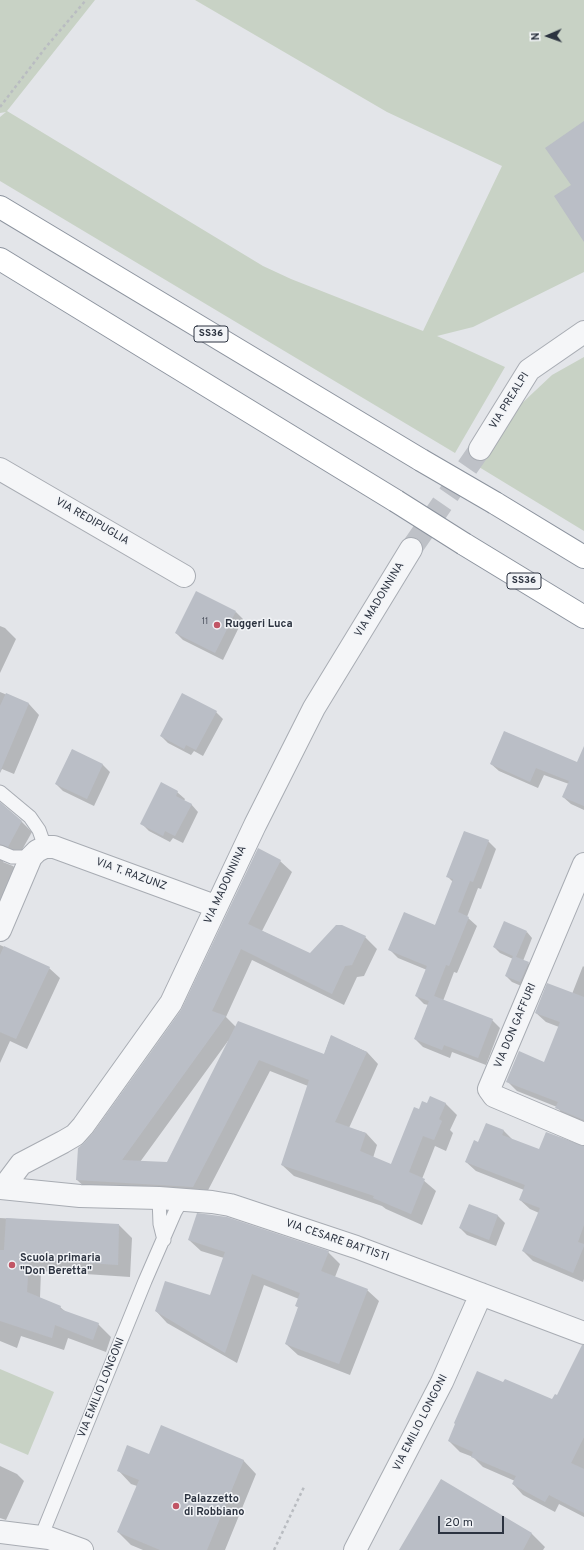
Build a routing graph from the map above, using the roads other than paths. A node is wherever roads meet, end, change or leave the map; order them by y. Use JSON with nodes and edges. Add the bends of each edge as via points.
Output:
{"nodes":[{"id":1,"x":0,"y":207,"type":"edge"},
{"id":2,"x":0,"y":259,"type":"edge"},
{"id":3,"x":584,"y":332,"type":"edge"},
{"id":4,"x":480,"y":449,"type":"tunnel mouth"},
{"id":5,"x":0,"y":469,"type":"edge"},
{"id":6,"x":411,"y":549,"type":"tunnel mouth"},
{"id":7,"x":584,"y":557,"type":"edge"},
{"id":8,"x":184,"y":576,"type":"dead end"},
{"id":9,"x":584,"y":617,"type":"edge"},
{"id":10,"x":0,"y":792,"type":"edge"},
{"id":11,"x":0,"y":852,"type":"edge"},
{"id":12,"x":38,"y":852,"type":"junction"},
{"id":13,"x":584,"y":864,"type":"edge"},
{"id":14,"x":215,"y":906,"type":"junction"},
{"id":15,"x":0,"y":930,"type":"edge"},
{"id":16,"x":584,"y":1134,"type":"edge"},
{"id":17,"x":3,"y":1188,"type":"edge"},
{"id":18,"x":159,"y":1198,"type":"junction"},
{"id":19,"x":182,"y":1200,"type":"junction"},
{"id":20,"x":164,"y":1240,"type":"junction"},
{"id":21,"x":481,"y":1294,"type":"junction"},
{"id":22,"x":584,"y":1333,"type":"edge"},
{"id":23,"x":0,"y":1532,"type":"edge"},
{"id":24,"x":41,"y":1537,"type":"junction"},
{"id":25,"x":82,"y":1550,"type":"edge"},
{"id":26,"x":356,"y":1550,"type":"edge"}],
"edges":[{"from":1,"to":7,"type":"highway","number":"SS36","bridge":true},
{"from":2,"to":9,"type":"highway","number":"SS36","bridge":true},
{"from":3,"to":4,"type":"street","name":"VIA PREALPI","via":[[529,370]]},
{"from":5,"to":8,"type":"street","name":"VIA REDIPUGLIA"},
{"from":6,"to":14,"type":"street","name":"VIA MADONNINA","via":[[314,708]]},
{"from":10,"to":12,"type":"lane","via":[[30,817],[39,830]]},
{"from":11,"to":12,"type":"lane","via":[[12,857]]},
{"from":12,"to":14,"type":"street","name":"VIA T. RAZUNZ","via":[[54,847]]},
{"from":12,"to":15,"type":"street"},
{"from":13,"to":16,"type":"street","name":"VIA DON GAFFURI","via":[[490,1089],[494,1096]]},
{"from":14,"to":17,"type":"street","name":"VIA MADONNINA","via":[[171,1003],[83,1126],[75,1135],[21,1164]]},
{"from":17,"to":18,"type":"street","name":"VIA CESARE BATTISTI","via":[[80,1196]]},
{"from":18,"to":19,"type":"street","name":"VIA CESARE BATTISTI"},
{"from":18,"to":20,"type":"lane","via":[[160,1224]]},
{"from":19,"to":20,"type":"lane","name":"VIA EMILIO LONGONI"},
{"from":19,"to":21,"type":"street","name":"VIA CESARE BATTISTI","via":[[212,1202],[247,1210],[356,1247]]},
{"from":20,"to":24,"type":"lane","name":"VIA EMILIO LONGONI"},
{"from":21,"to":22,"type":"street","name":"VIA CESARE BATTISTI"},
{"from":21,"to":26,"type":"street","name":"VIA EMILIO LONGONI","via":[[442,1382]]},
{"from":23,"to":24,"type":"street"},
{"from":24,"to":25,"type":"street"}]}
